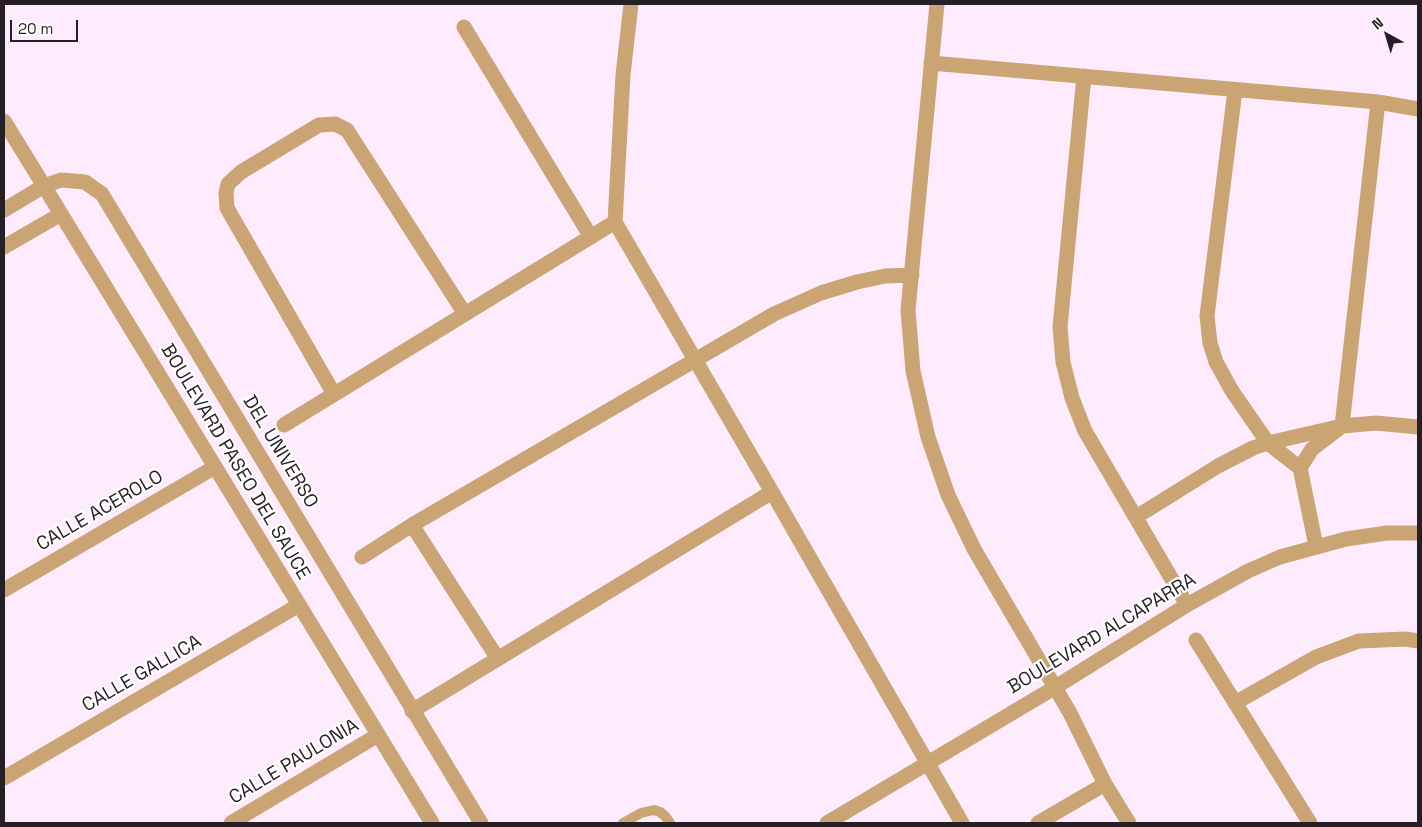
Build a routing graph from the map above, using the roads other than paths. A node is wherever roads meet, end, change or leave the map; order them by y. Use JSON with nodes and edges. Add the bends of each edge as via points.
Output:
{"nodes":[{"id":1,"x":631,"y":4,"type":"edge"},
{"id":2,"x":937,"y":4,"type":"edge"},
{"id":3,"x":464,"y":27,"type":"dead end"},
{"id":4,"x":931,"y":63,"type":"junction"},
{"id":5,"x":1084,"y":76,"type":"junction"},
{"id":6,"x":1235,"y":90,"type":"junction"},
{"id":7,"x":1378,"y":102,"type":"junction"},
{"id":8,"x":1418,"y":109,"type":"edge"},
{"id":9,"x":4,"y":121,"type":"edge"},
{"id":10,"x":44,"y":186,"type":"junction"},
{"id":11,"x":4,"y":210,"type":"edge"},
{"id":12,"x":61,"y":214,"type":"junction"},
{"id":13,"x":615,"y":222,"type":"junction"},
{"id":14,"x":591,"y":237,"type":"junction"},
{"id":15,"x":4,"y":247,"type":"edge"},
{"id":16,"x":912,"y":275,"type":"junction"},
{"id":17,"x":465,"y":314,"type":"junction"},
{"id":18,"x":694,"y":360,"type":"junction"},
{"id":19,"x":334,"y":394,"type":"junction"},
{"id":20,"x":284,"y":425,"type":"dead end"},
{"id":21,"x":1342,"y":426,"type":"junction"},
{"id":22,"x":1418,"y":427,"type":"edge"},
{"id":23,"x":1268,"y":443,"type":"junction"},
{"id":24,"x":216,"y":467,"type":"junction"},
{"id":25,"x":1300,"y":468,"type":"junction"},
{"id":26,"x":772,"y":492,"type":"junction"},
{"id":27,"x":1136,"y":517,"type":"junction"},
{"id":28,"x":412,"y":525,"type":"junction"},
{"id":29,"x":1418,"y":533,"type":"edge"},
{"id":30,"x":1316,"y":546,"type":"junction"},
{"id":31,"x":362,"y":557,"type":"dead end"},
{"id":32,"x":5,"y":587,"type":"edge"},
{"id":33,"x":300,"y":605,"type":"junction"},
{"id":34,"x":1187,"y":605,"type":"junction"},
{"id":35,"x":1196,"y":640,"type":"dead end"},
{"id":36,"x":1418,"y":641,"type":"edge"},
{"id":37,"x":498,"y":658,"type":"junction"},
{"id":38,"x":1054,"y":688,"type":"junction"},
{"id":39,"x":1235,"y":703,"type":"junction"},
{"id":40,"x":412,"y":711,"type":"junction"},
{"id":41,"x":378,"y":735,"type":"junction"},
{"id":42,"x":928,"y":764,"type":"junction"},
{"id":43,"x":4,"y":778,"type":"edge"},
{"id":44,"x":1105,"y":784,"type":"junction"},
{"id":45,"x":231,"y":823,"type":"edge"},
{"id":46,"x":432,"y":823,"type":"edge"},
{"id":47,"x":481,"y":823,"type":"edge"},
{"id":48,"x":623,"y":823,"type":"edge"},
{"id":49,"x":670,"y":823,"type":"edge"},
{"id":50,"x":827,"y":823,"type":"edge"},
{"id":51,"x":962,"y":823,"type":"edge"},
{"id":52,"x":1038,"y":823,"type":"edge"},
{"id":53,"x":1129,"y":823,"type":"edge"},
{"id":54,"x":1310,"y":823,"type":"edge"}],
"edges":[{"from":1,"to":13,"type":"street","via":[[623,75]]},
{"from":2,"to":4,"type":"street"},
{"from":3,"to":14,"type":"street"},
{"from":4,"to":5,"type":"street"},
{"from":4,"to":16,"type":"street"},
{"from":5,"to":6,"type":"street"},
{"from":5,"to":27,"type":"street","via":[[1060,327],[1063,362],[1072,398],[1086,431]]},
{"from":6,"to":7,"type":"street"},
{"from":6,"to":23,"type":"street","via":[[1207,316],[1216,362]]},
{"from":7,"to":8,"type":"street"},
{"from":7,"to":21,"type":"street"},
{"from":9,"to":10,"type":"street","name":"BOULEVARD PASEO DEL SAUCE"},
{"from":10,"to":11,"type":"street","name":"DEL UNIVERSO"},
{"from":10,"to":12,"type":"street","name":"BOULEVARD PASEO DEL SAUCE"},
{"from":10,"to":40,"type":"street","name":"DEL UNIVERSO","via":[[61,180],[74,180],[85,182],[102,194]]},
{"from":12,"to":15,"type":"street"},
{"from":12,"to":24,"type":"street","name":"BOULEVARD PASEO DEL SAUCE"},
{"from":13,"to":14,"type":"street"},
{"from":13,"to":18,"type":"street"},
{"from":14,"to":17,"type":"street"},
{"from":16,"to":18,"type":"street","via":[[886,276],[821,293],[774,314]]},
{"from":16,"to":38,"type":"street","via":[[908,310],[913,371],[928,438],[948,495],[974,549]]},
{"from":17,"to":19,"type":"street"},
{"from":17,"to":19,"type":"street","via":[[347,130],[336,124],[319,125],[241,172],[228,184],[226,208]]},
{"from":18,"to":26,"type":"street"},
{"from":18,"to":28,"type":"street"},
{"from":19,"to":20,"type":"street"},
{"from":21,"to":22,"type":"street","via":[[1376,423]]},
{"from":21,"to":23,"type":"street"},
{"from":21,"to":25,"type":"street","via":[[1312,449]]},
{"from":23,"to":25,"type":"street"},
{"from":23,"to":27,"type":"street","via":[[1218,466]]},
{"from":24,"to":32,"type":"street","name":"CALLE ACEROLO"},
{"from":24,"to":33,"type":"street","name":"BOULEVARD PASEO DEL SAUCE"},
{"from":25,"to":30,"type":"street"},
{"from":26,"to":37,"type":"street"},
{"from":26,"to":42,"type":"street"},
{"from":27,"to":34,"type":"street"},
{"from":28,"to":31,"type":"street"},
{"from":28,"to":37,"type":"street"},
{"from":29,"to":30,"type":"street","name":"BOULEVARD ALCAPARRA","via":[[1386,533]]},
{"from":30,"to":34,"type":"street","name":"BOULEVARD ALCAPARRA","via":[[1248,571]]},
{"from":33,"to":41,"type":"street","name":"BOULEVARD PASEO DEL SAUCE"},
{"from":33,"to":43,"type":"street","name":"CALLE GALLICA"},
{"from":34,"to":38,"type":"street","name":"BOULEVARD ALCAPARRA"},
{"from":35,"to":39,"type":"street"},
{"from":36,"to":39,"type":"street","via":[[1359,641],[1316,656]]},
{"from":37,"to":40,"type":"street"},
{"from":38,"to":42,"type":"street","name":"BOULEVARD ALCAPARRA"},
{"from":38,"to":44,"type":"street"},
{"from":39,"to":54,"type":"street"},
{"from":40,"to":47,"type":"street","name":"DEL UNIVERSO"},
{"from":41,"to":45,"type":"street","name":"CALLE PAULONIA"},
{"from":41,"to":46,"type":"street","name":"BOULEVARD PASEO DEL SAUCE"},
{"from":42,"to":50,"type":"street","name":"BOULEVARD ALCAPARRA"},
{"from":42,"to":51,"type":"street"},
{"from":44,"to":52,"type":"street"},
{"from":44,"to":53,"type":"street"},
{"from":48,"to":49,"type":"lane","via":[[641,812],[654,810],[666,816]]}]}
